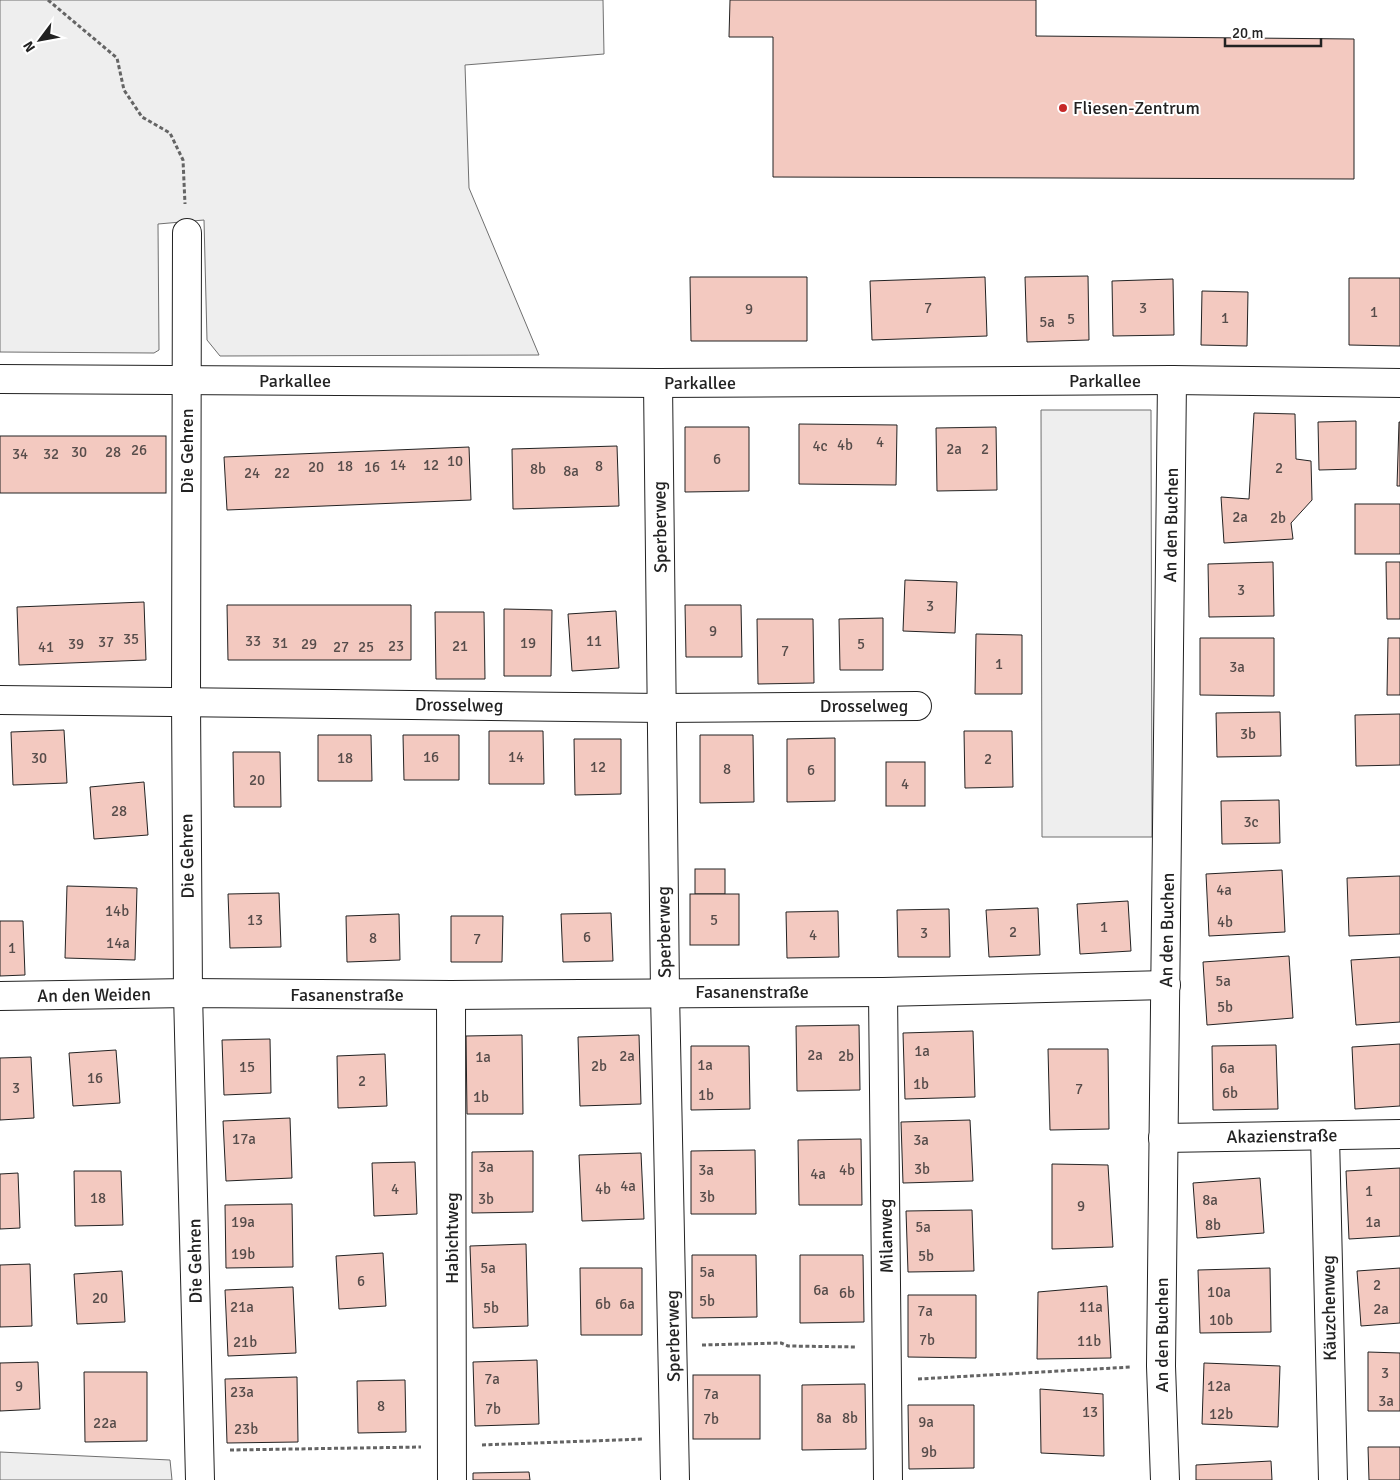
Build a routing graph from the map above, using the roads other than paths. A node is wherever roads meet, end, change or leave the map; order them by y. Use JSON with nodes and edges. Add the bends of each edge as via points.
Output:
{"nodes":[{"id":1,"x":187,"y":232,"type":"road end"},
{"id":2,"x":0,"y":379,"type":"edge"},
{"id":3,"x":187,"y":380,"type":"junction"},
{"id":4,"x":1172,"y":380,"type":"junction"},
{"id":5,"x":658,"y":383,"type":"junction"},
{"id":6,"x":1400,"y":383,"type":"edge"},
{"id":7,"x":0,"y":700,"type":"edge"},
{"id":8,"x":186,"y":702,"type":"junction"},
{"id":9,"x":917,"y":706,"type":"dead end"},
{"id":10,"x":662,"y":708,"type":"junction"},
{"id":11,"x":1166,"y":985,"type":"junction"},
{"id":12,"x":665,"y":992,"type":"junction"},
{"id":13,"x":883,"y":992,"type":"junction"},
{"id":14,"x":188,"y":993,"type":"junction"},
{"id":15,"x":451,"y":995,"type":"junction"},
{"id":16,"x":0,"y":996,"type":"edge"},
{"id":17,"x":1400,"y":1134,"type":"edge"},
{"id":18,"x":1325,"y":1136,"type":"junction"},
{"id":19,"x":1163,"y":1138,"type":"junction"},
{"id":20,"x":200,"y":1480,"type":"edge"},
{"id":21,"x":452,"y":1480,"type":"edge"},
{"id":22,"x":675,"y":1480,"type":"edge"},
{"id":23,"x":888,"y":1480,"type":"edge"},
{"id":24,"x":1165,"y":1480,"type":"edge"},
{"id":25,"x":1333,"y":1480,"type":"edge"}],
"edges":[{"from":1,"to":3,"type":"street","name":"Die Gehren"},
{"from":2,"to":3,"type":"street","name":"Parkallee"},
{"from":3,"to":5,"type":"street","name":"Parkallee"},
{"from":3,"to":8,"type":"street","name":"Die Gehren"},
{"from":4,"to":5,"type":"street","name":"Parkallee"},
{"from":4,"to":6,"type":"street","name":"Parkallee"},
{"from":4,"to":11,"type":"street","name":"An den Buchen"},
{"from":5,"to":10,"type":"street","name":"Sperberweg"},
{"from":7,"to":8,"type":"street","name":"Drosselweg"},
{"from":8,"to":10,"type":"street","name":"Drosselweg"},
{"from":8,"to":14,"type":"street","name":"Die Gehren"},
{"from":9,"to":10,"type":"street","name":"Drosselweg"},
{"from":10,"to":12,"type":"street","name":"Sperberweg"},
{"from":11,"to":13,"type":"street","name":"Fasanenstraße"},
{"from":11,"to":19,"type":"street","name":"An den Buchen"},
{"from":12,"to":13,"type":"street","name":"Fasanenstraße"},
{"from":12,"to":15,"type":"street","name":"Fasanenstraße"},
{"from":12,"to":22,"type":"street","name":"Sperberweg"},
{"from":13,"to":23,"type":"street","name":"Milanweg"},
{"from":14,"to":15,"type":"street","name":"Fasanenstraße"},
{"from":14,"to":16,"type":"street","name":"An den Weiden"},
{"from":14,"to":20,"type":"street","name":"Die Gehren"},
{"from":15,"to":21,"type":"street","name":"Habichtweg"},
{"from":17,"to":18,"type":"street","name":"Akazienstraße"},
{"from":18,"to":19,"type":"street","name":"Akazienstraße"},
{"from":18,"to":25,"type":"street","name":"Käuzchenweg"},
{"from":19,"to":24,"type":"street","name":"An den Buchen","via":[[1161,1366]]}]}
